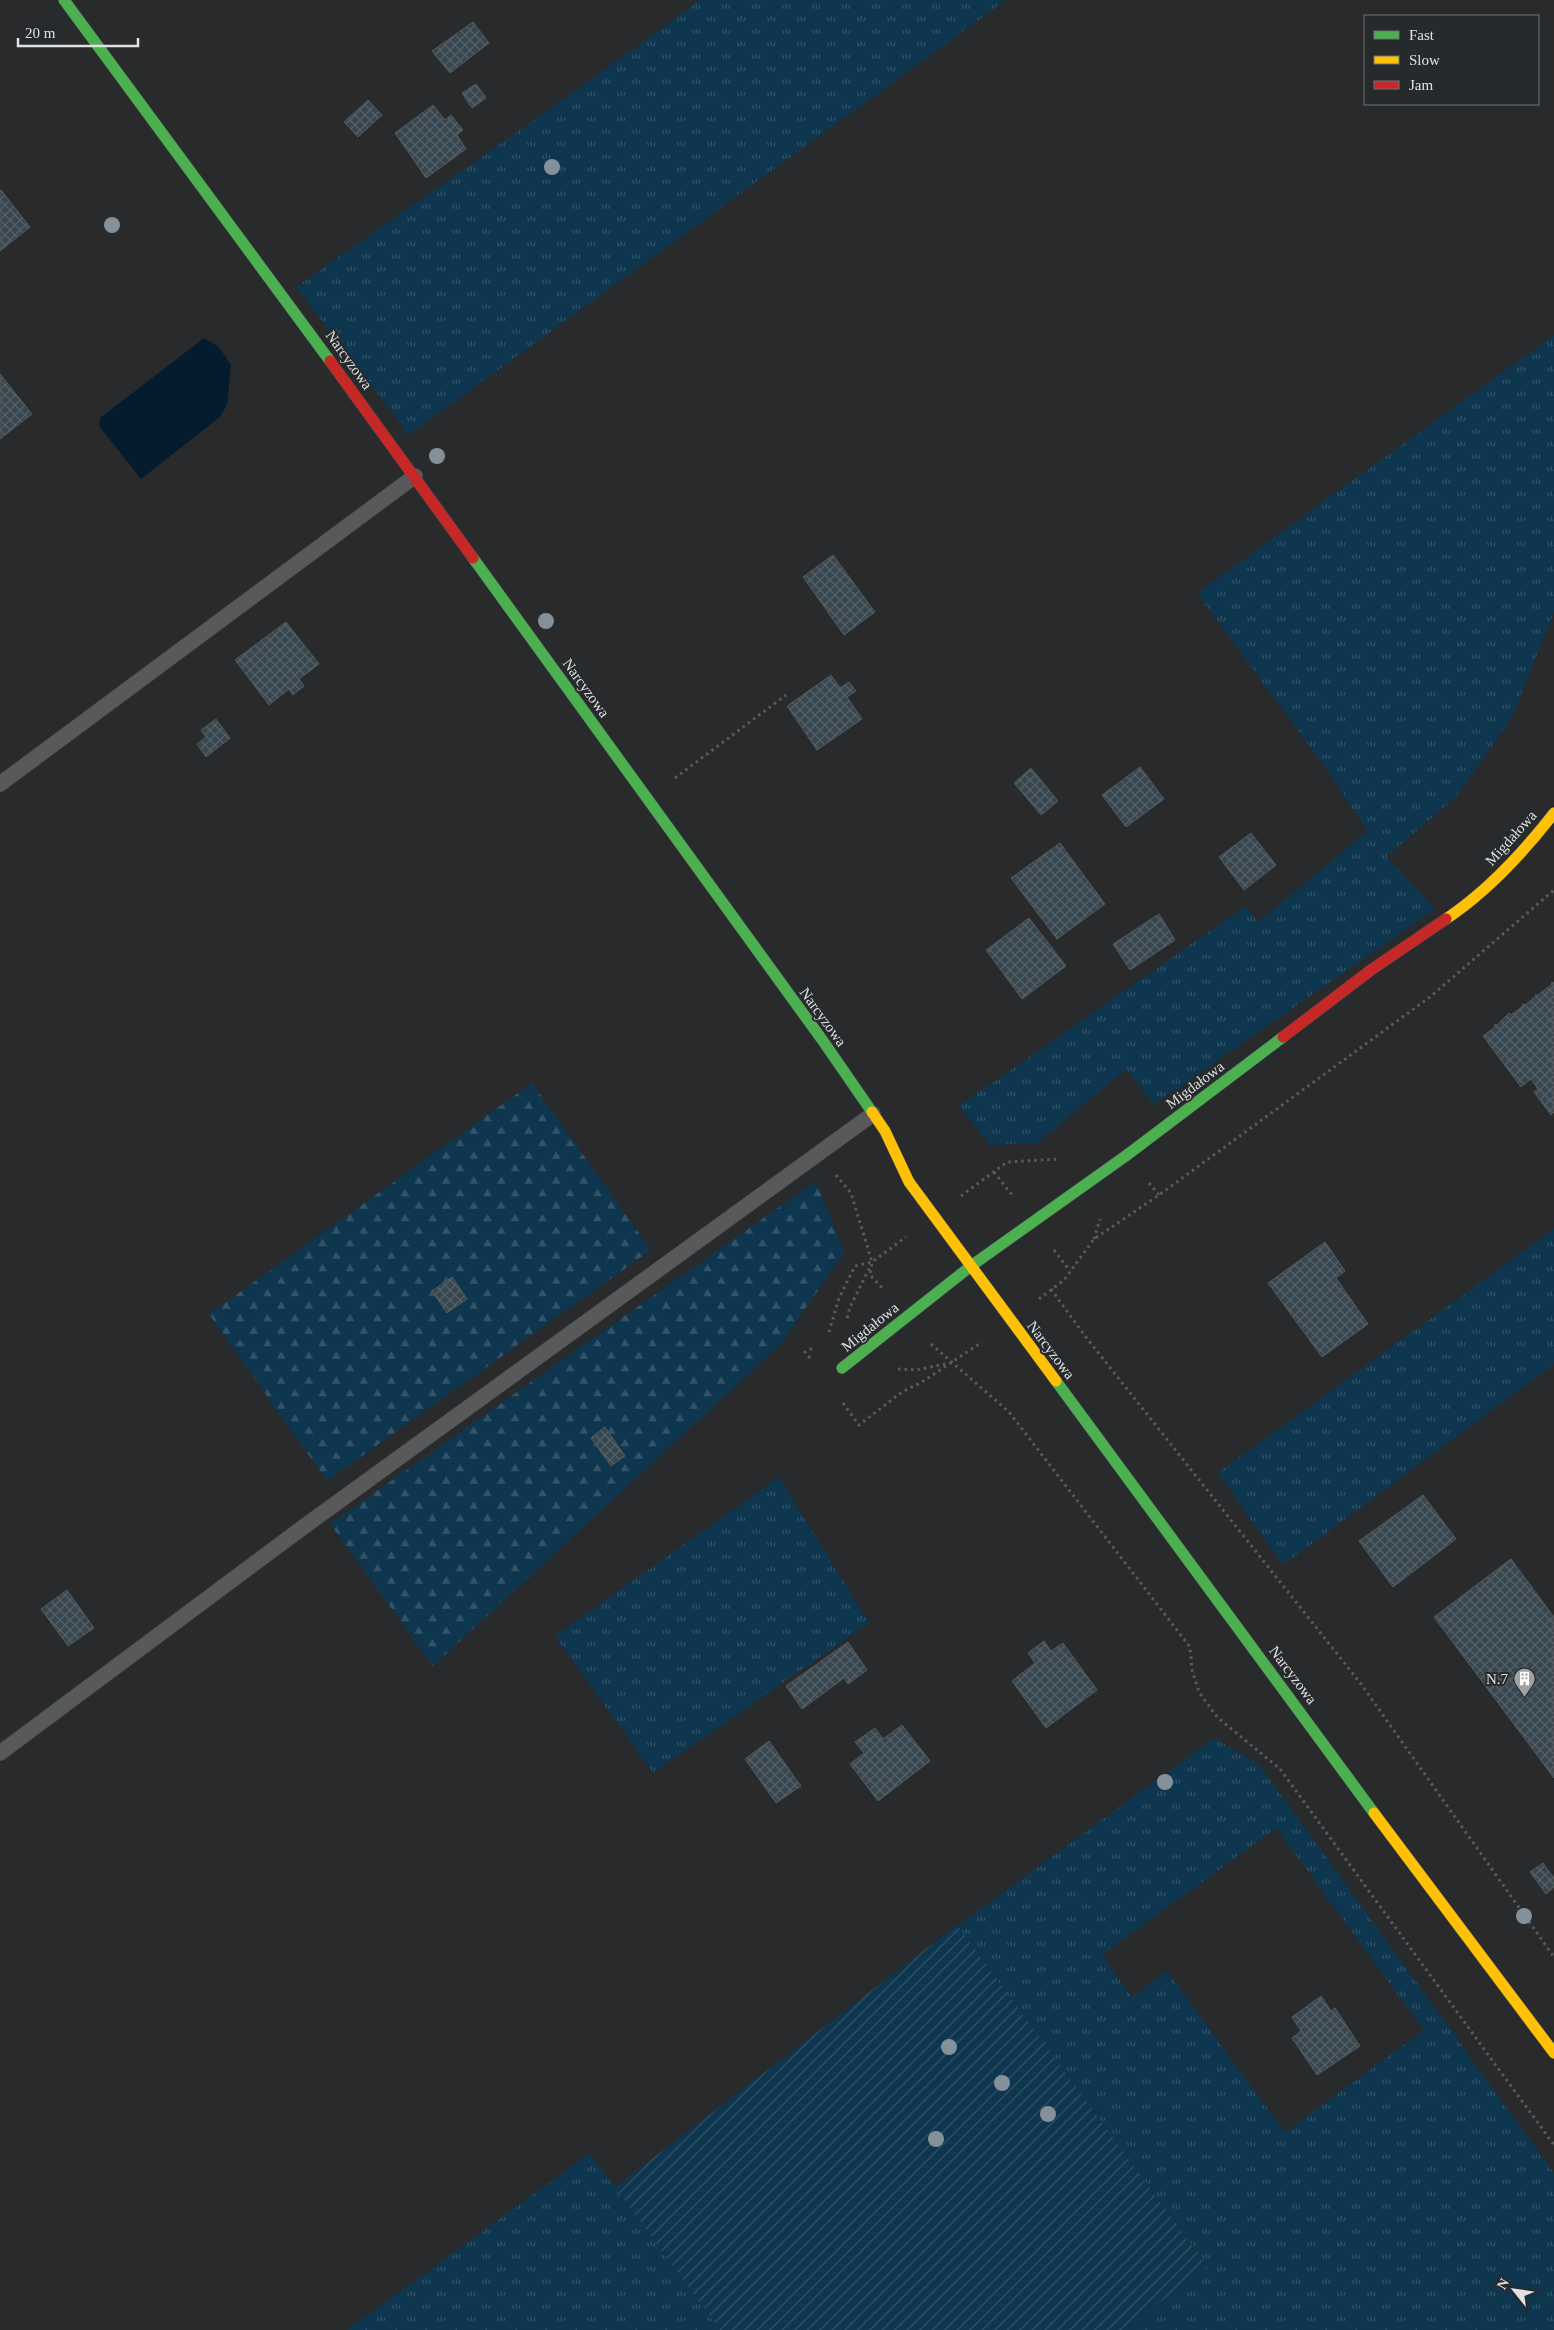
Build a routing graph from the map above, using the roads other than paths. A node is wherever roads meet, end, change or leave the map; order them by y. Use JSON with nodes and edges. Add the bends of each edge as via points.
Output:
{"nodes":[{"id":1,"x":64,"y":0,"type":"edge"},
{"id":2,"x":415,"y":476,"type":"junction"},
{"id":3,"x":0,"y":784,"type":"edge"},
{"id":4,"x":1554,"y":813,"type":"edge"},
{"id":5,"x":873,"y":1114,"type":"junction"},
{"id":6,"x":971,"y":1266,"type":"junction"},
{"id":7,"x":842,"y":1368,"type":"dead end"},
{"id":8,"x":0,"y":1753,"type":"edge"},
{"id":9,"x":1554,"y":2054,"type":"edge"}],
"edges":[{"from":1,"to":2,"type":"street","name":"Narcyzowa"},
{"from":2,"to":3,"type":"lane"},
{"from":2,"to":5,"type":"street","name":"Narcyzowa"},
{"from":4,"to":6,"type":"street","name":"Migdałowa","via":[[1528,846],[1455,913],[1371,970],[1127,1155]]},
{"from":5,"to":6,"type":"street","name":"Narcyzowa","via":[[885,1131],[909,1182]]},
{"from":5,"to":8,"type":"lane","via":[[310,1522]]},
{"from":6,"to":7,"type":"street","name":"Migdałowa"},
{"from":6,"to":9,"type":"street","name":"Narcyzowa"}]}
